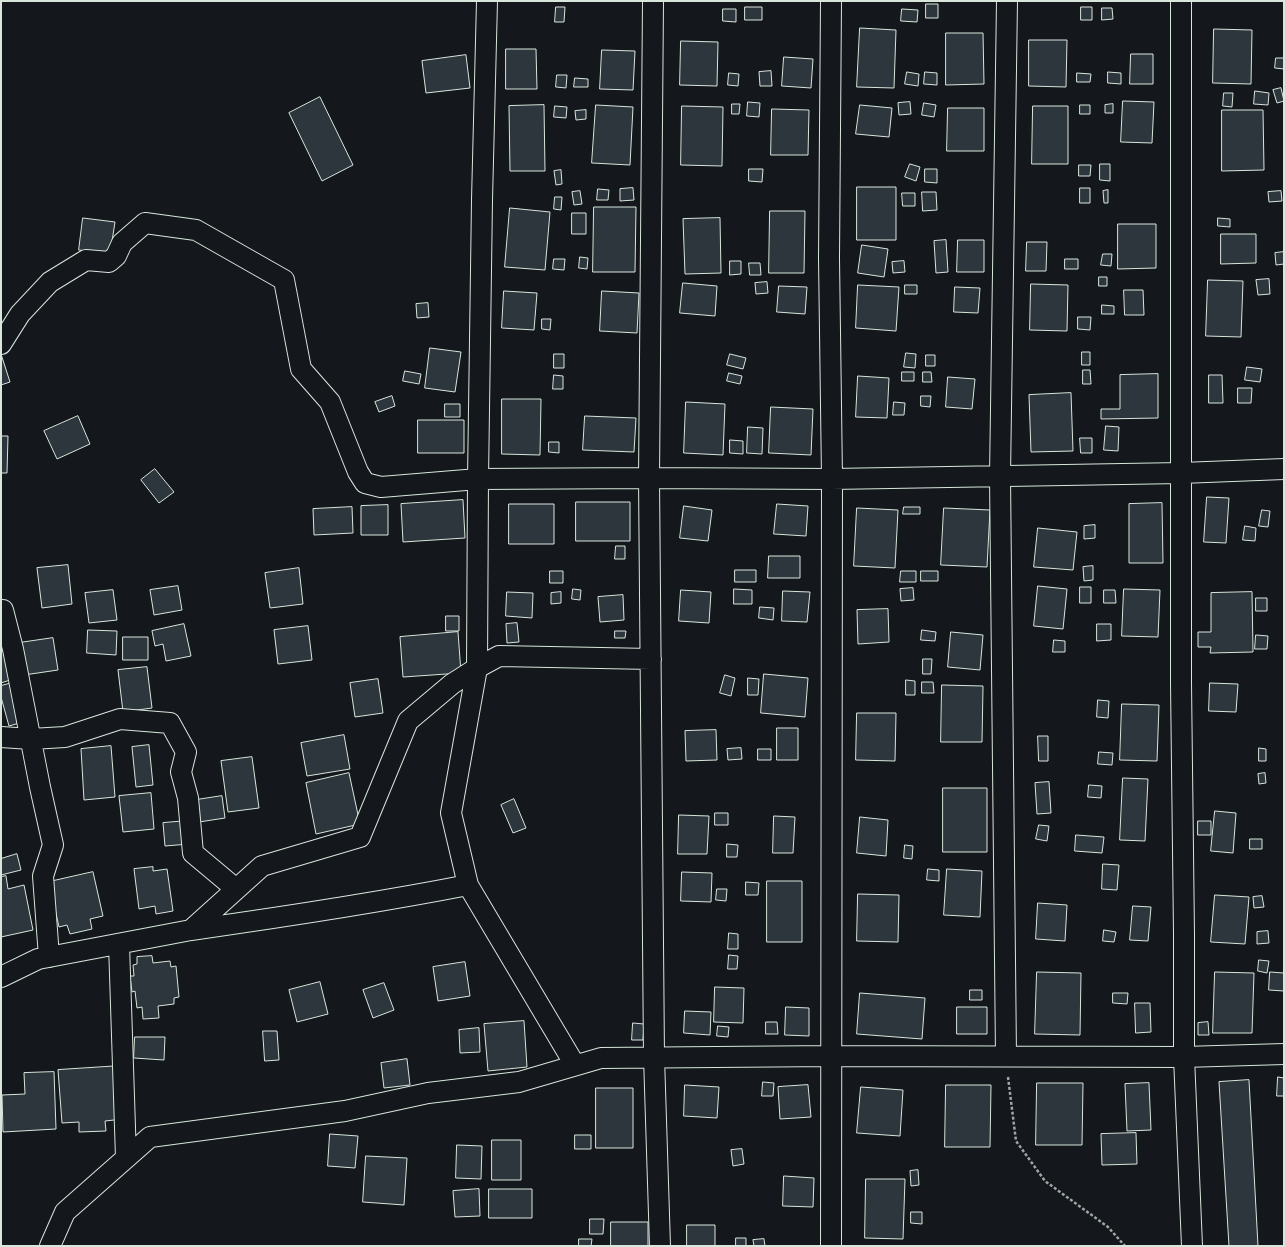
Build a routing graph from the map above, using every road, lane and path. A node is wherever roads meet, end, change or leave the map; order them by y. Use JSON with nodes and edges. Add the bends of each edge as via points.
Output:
{"nodes":[{"id":1,"x":487,"y":1,"type":"edge"},
{"id":2,"x":653,"y":1,"type":"edge"},
{"id":3,"x":831,"y":1,"type":"edge"},
{"id":4,"x":1007,"y":1,"type":"edge"},
{"id":5,"x":1181,"y":1,"type":"edge"},
{"id":6,"x":1,"y":344,"type":"edge"},
{"id":7,"x":1284,"y":469,"type":"edge"},
{"id":8,"x":1181,"y":472,"type":"junction"},
{"id":9,"x":1000,"y":476,"type":"junction"},
{"id":10,"x":650,"y":478,"type":"junction"},
{"id":11,"x":478,"y":479,"type":"junction"},
{"id":12,"x":832,"y":479,"type":"junction"},
{"id":13,"x":1,"y":610,"type":"edge"},
{"id":14,"x":651,"y":660,"type":"junction"},
{"id":15,"x":478,"y":668,"type":"junction"},
{"id":16,"x":1,"y":737,"type":"edge"},
{"id":17,"x":31,"y":739,"type":"junction"},
{"id":18,"x":468,"y":885,"type":"junction"},
{"id":19,"x":236,"y":889,"type":"junction"},
{"id":20,"x":190,"y":930,"type":"junction"},
{"id":21,"x":119,"y":944,"type":"junction"},
{"id":22,"x":49,"y":957,"type":"junction"},
{"id":23,"x":1,"y":977,"type":"edge"},
{"id":24,"x":1284,"y":1054,"type":"edge"},
{"id":25,"x":831,"y":1056,"type":"junction"},
{"id":26,"x":1006,"y":1056,"type":"junction"},
{"id":27,"x":654,"y":1057,"type":"junction"},
{"id":28,"x":1184,"y":1057,"type":"junction"},
{"id":29,"x":575,"y":1065,"type":"junction"},
{"id":30,"x":126,"y":1158,"type":"junction"},
{"id":31,"x":50,"y":1246,"type":"edge"},
{"id":32,"x":660,"y":1246,"type":"edge"},
{"id":33,"x":831,"y":1246,"type":"edge"},
{"id":34,"x":1125,"y":1246,"type":"edge"},
{"id":35,"x":1192,"y":1246,"type":"edge"}],
"edges":[{"from":1,"to":11,"type":"street"},
{"from":2,"to":10,"type":"street"},
{"from":3,"to":12,"type":"street","via":[[829,258]]},
{"from":4,"to":9,"type":"street"},
{"from":5,"to":8,"type":"street"},
{"from":6,"to":11,"type":"street","via":[[20,314],[50,282],[86,260],[109,262],[116,256],[122,243],[145,223],[196,230],[284,280],[301,369],[330,402],[358,472],[365,483],[381,486]]},
{"from":7,"to":8,"type":"street"},
{"from":8,"to":9,"type":"street"},
{"from":8,"to":28,"type":"street","via":[[1180,683]]},
{"from":9,"to":12,"type":"street"},
{"from":9,"to":26,"type":"street"},
{"from":10,"to":11,"type":"street"},
{"from":10,"to":12,"type":"street"},
{"from":10,"to":14,"type":"street"},
{"from":11,"to":15,"type":"street"},
{"from":12,"to":25,"type":"street"},
{"from":13,"to":17,"type":"street","via":[[13,649]]},
{"from":14,"to":15,"type":"street","via":[[499,656]]},
{"from":14,"to":27,"type":"street"},
{"from":15,"to":18,"type":"street","via":[[451,814]]},
{"from":15,"to":19,"type":"street","via":[[452,684],[408,721],[360,837],[262,866]]},
{"from":16,"to":17,"type":"street"},
{"from":17,"to":19,"type":"street","via":[[65,737],[120,719],[170,723],[186,752],[181,772],[188,798],[193,853]]},
{"from":17,"to":22,"type":"street","via":[[52,845],[42,876]]},
{"from":18,"to":20,"type":"street","via":[[297,915]]},
{"from":18,"to":29,"type":"street"},
{"from":19,"to":20,"type":"street"},
{"from":20,"to":21,"type":"street"},
{"from":21,"to":22,"type":"street"},
{"from":21,"to":30,"type":"street"},
{"from":22,"to":23,"type":"street","via":[[38,959]]},
{"from":24,"to":28,"type":"street"},
{"from":25,"to":26,"type":"street"},
{"from":25,"to":27,"type":"street"},
{"from":25,"to":33,"type":"street"},
{"from":26,"to":28,"type":"street"},
{"from":26,"to":34,"type":"path","via":[[1016,1141],[1045,1181],[1108,1228]]},
{"from":27,"to":29,"type":"street","via":[[601,1058]]},
{"from":27,"to":32,"type":"street"},
{"from":28,"to":35,"type":"street"},
{"from":29,"to":30,"type":"street","via":[[519,1082],[428,1093],[345,1111],[150,1137]]},
{"from":30,"to":31,"type":"street","via":[[65,1212]]}]}
